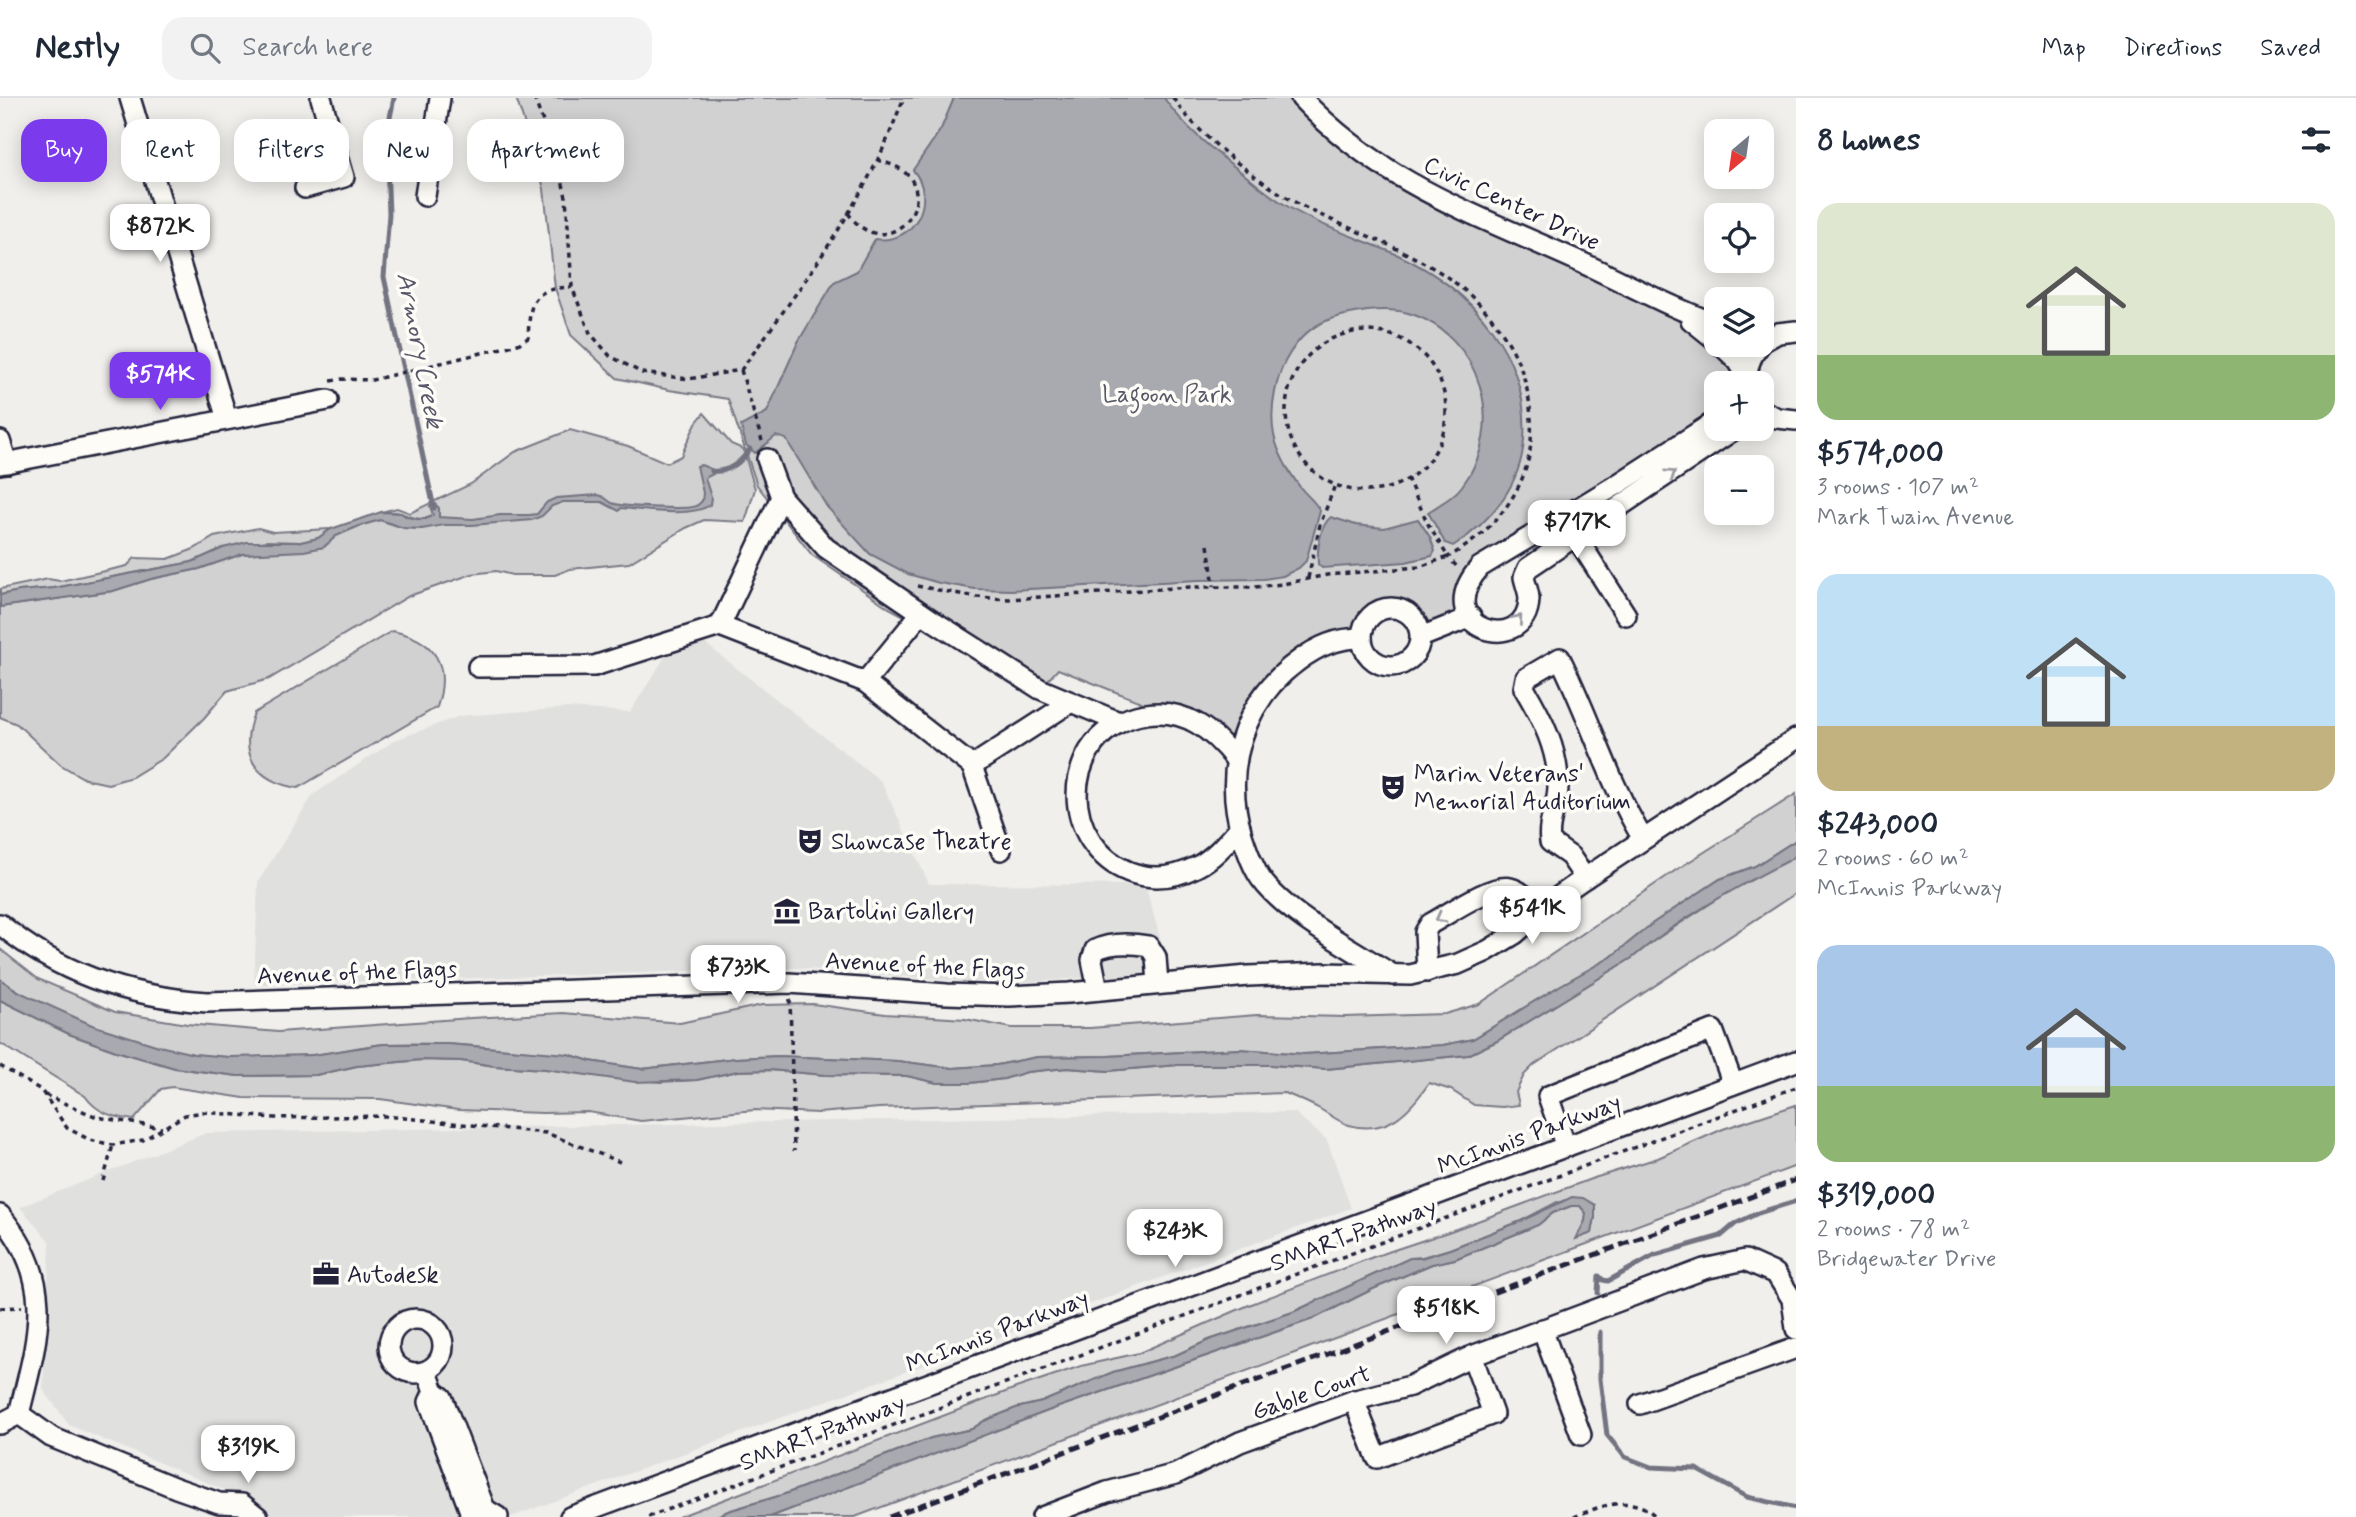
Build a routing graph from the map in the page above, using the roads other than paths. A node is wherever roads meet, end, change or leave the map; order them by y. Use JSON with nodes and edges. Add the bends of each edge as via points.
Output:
{"nodes":[{"id":1,"x":130,"y":98,"type":"edge"},
{"id":2,"x":321,"y":98,"type":"edge"},
{"id":3,"x":440,"y":98,"type":"edge"},
{"id":4,"x":1301,"y":98,"type":"edge"},
{"id":5,"x":305,"y":188,"type":"dead end"},
{"id":6,"x":425,"y":196,"type":"dead end"},
{"id":7,"x":1679,"y":311,"type":"junction"},
{"id":8,"x":1704,"y":320,"type":"edge"},
{"id":9,"x":1704,"y":331,"type":"edge"},
{"id":10,"x":1796,"y":331,"type":"edge"},
{"id":11,"x":1774,"y":336,"type":"edge"},
{"id":12,"x":328,"y":400,"type":"dead end"},
{"id":13,"x":227,"y":418,"type":"junction"},
{"id":14,"x":1704,"y":428,"type":"edge"},
{"id":15,"x":0,"y":441,"type":"edge"},
{"id":16,"x":1717,"y":441,"type":"edge"},
{"id":17,"x":768,"y":459,"type":"road end"},
{"id":18,"x":3,"y":464,"type":"edge"},
{"id":19,"x":781,"y":497,"type":"junction"},
{"id":20,"x":1562,"y":517,"type":"junction"},
{"id":21,"x":1577,"y":536,"type":"junction"},
{"id":22,"x":921,"y":612,"type":"junction"},
{"id":23,"x":1626,"y":615,"type":"dead end"},
{"id":24,"x":1471,"y":617,"type":"junction"},
{"id":25,"x":720,"y":626,"type":"junction"},
{"id":26,"x":1421,"y":637,"type":"junction"},
{"id":27,"x":1362,"y":638,"type":"junction"},
{"id":28,"x":478,"y":667,"type":"dead end"},
{"id":29,"x":865,"y":682,"type":"junction"},
{"id":30,"x":1071,"y":702,"type":"junction"},
{"id":31,"x":1119,"y":722,"type":"junction"},
{"id":32,"x":1796,"y":739,"type":"edge"},
{"id":33,"x":1236,"y":760,"type":"junction"},
{"id":34,"x":972,"y":766,"type":"junction"},
{"id":35,"x":1240,"y":827,"type":"junction"},
{"id":36,"x":1643,"y":839,"type":"junction"},
{"id":37,"x":1000,"y":850,"type":"dead end"},
{"id":38,"x":1585,"y":878,"type":"junction"},
{"id":39,"x":1541,"y":911,"type":"junction"},
{"id":40,"x":0,"y":924,"type":"edge"},
{"id":41,"x":1427,"y":972,"type":"junction"},
{"id":42,"x":1394,"y":975,"type":"junction"},
{"id":43,"x":1158,"y":984,"type":"junction"},
{"id":44,"x":1098,"y":990,"type":"junction"},
{"id":45,"x":1796,"y":1061,"type":"edge"},
{"id":46,"x":1733,"y":1084,"type":"junction"},
{"id":47,"x":1566,"y":1146,"type":"junction"},
{"id":48,"x":0,"y":1215,"type":"edge"},
{"id":49,"x":1542,"y":1329,"type":"junction"},
{"id":50,"x":1796,"y":1329,"type":"edge"},
{"id":51,"x":1796,"y":1348,"type":"edge"},
{"id":52,"x":1472,"y":1356,"type":"junction"},
{"id":53,"x":427,"y":1372,"type":"dead end"},
{"id":54,"x":1354,"y":1400,"type":"junction"},
{"id":55,"x":1640,"y":1404,"type":"dead end"},
{"id":56,"x":19,"y":1414,"type":"junction"},
{"id":57,"x":0,"y":1424,"type":"edge"},
{"id":58,"x":1581,"y":1435,"type":"dead end"},
{"id":59,"x":224,"y":1510,"type":"edge"},
{"id":60,"x":481,"y":1514,"type":"edge"},
{"id":61,"x":258,"y":1517,"type":"edge"},
{"id":62,"x":569,"y":1517,"type":"edge"},
{"id":63,"x":1041,"y":1517,"type":"edge"}],
"edges":[{"from":1,"to":13,"type":"street"},
{"from":2,"to":5,"type":"street","via":[[344,177]]},
{"from":3,"to":6,"type":"street"},
{"from":4,"to":7,"type":"street","name":"Civic Center Drive","via":[[1345,139],[1408,183]]},
{"from":7,"to":8,"type":"street","name":"Civic Center Drive"},
{"from":7,"to":9,"type":"street","name":"Civic Center Drive"},
{"from":10,"to":11,"type":"street"},
{"from":12,"to":13,"type":"street"},
{"from":13,"to":18,"type":"street"},
{"from":14,"to":20,"type":"street"},
{"from":15,"to":18,"type":"street"},
{"from":21,"to":16,"type":"street","one_way":true},
{"from":17,"to":19,"type":"street"},
{"from":19,"to":22,"type":"street","via":[[826,548]]},
{"from":19,"to":25,"type":"street"},
{"from":20,"to":21,"type":"street"},
{"from":20,"to":24,"type":"street","via":[[1480,567],[1464,593]]},
{"from":21,"to":23,"type":"street"},
{"from":24,"to":21,"type":"street","one_way":true,"via":[[1494,632],[1514,626],[1529,598],[1524,577],[1528,568]]},
{"from":22,"to":29,"type":"street"},
{"from":22,"to":30,"type":"street","via":[[1040,689]]},
{"from":24,"to":26,"type":"street"},
{"from":25,"to":28,"type":"street","via":[[594,666]]},
{"from":25,"to":29,"type":"street"},
{"from":26,"to":27,"type":"street","via":[[1412,658],[1391,667],[1370,658]]},
{"from":26,"to":27,"type":"street","via":[[1412,616],[1391,608],[1370,617]]},
{"from":27,"to":33,"type":"street","via":[[1325,644],[1287,668],[1249,719]]},
{"from":29,"to":34,"type":"street"},
{"from":30,"to":31,"type":"street"},
{"from":30,"to":34,"type":"street"},
{"from":31,"to":33,"type":"street","via":[[1152,713],[1179,715],[1205,727]]},
{"from":31,"to":35,"type":"street","via":[[1093,745],[1077,783],[1076,805],[1082,825],[1103,855],[1135,874],[1174,875],[1207,861]]},
{"from":32,"to":36,"type":"street","name":"Avenue of the Flags"},
{"from":33,"to":35,"type":"street","via":[[1233,791]]},
{"from":34,"to":37,"type":"street"},
{"from":35,"to":42,"type":"street","via":[[1256,871],[1278,898]]},
{"from":36,"to":38,"type":"street","name":"Avenue of the Flags"},
{"from":36,"to":38,"type":"street","via":[[1560,658],[1526,678],[1524,688],[1543,719],[1556,760],[1558,789],[1548,828],[1550,842],[1570,856]]},
{"from":38,"to":39,"type":"street","name":"Avenue of the Flags"},
{"from":39,"to":41,"type":"street","name":"Avenue of the Flags","via":[[1488,951]]},
{"from":39,"to":41,"type":"street","one_way":true,"via":[[1517,890],[1494,889],[1430,924]]},
{"from":40,"to":44,"type":"street","name":"Avenue of the Flags","via":[[59,964],[116,987],[207,1002],[789,983],[978,996]]},
{"from":41,"to":42,"type":"street","name":"Avenue of the Flags"},
{"from":42,"to":43,"type":"street","name":"Avenue of the Flags","via":[[1324,973]]},
{"from":43,"to":44,"type":"street","name":"Avenue of the Flags"},
{"from":43,"to":44,"type":"street","via":[[1156,957],[1149,946],[1105,945],[1095,950],[1092,960]]},
{"from":45,"to":46,"type":"street","name":"McInnis Parkway"},
{"from":46,"to":47,"type":"street","name":"McInnis Parkway"},
{"from":46,"to":47,"type":"street","via":[[1713,1030],[1548,1096]]},
{"from":47,"to":62,"type":"street","name":"McInnis Parkway"},
{"from":48,"to":56,"type":"street","via":[[30,1263],[40,1307],[36,1348]]},
{"from":49,"to":50,"type":"street","name":"Gable Court","via":[[1704,1269],[1745,1260],[1776,1274],[1792,1299]]},
{"from":49,"to":52,"type":"street","name":"Gable Court"},
{"from":49,"to":58,"type":"street"},
{"from":51,"to":55,"type":"street"},
{"from":52,"to":54,"type":"street","name":"Gable Court","via":[[1410,1386]]},
{"from":52,"to":54,"type":"street","via":[[1493,1414],[1377,1458]]},
{"from":53,"to":60,"type":"street","via":[[434,1391],[442,1397]]},
{"from":54,"to":63,"type":"street","name":"Gable Court","via":[[1240,1442],[1175,1474],[1107,1492]]},
{"from":56,"to":57,"type":"street"},
{"from":56,"to":59,"type":"street","via":[[51,1437]]},
{"from":59,"to":61,"type":"street","via":[[242,1504]]}]}
